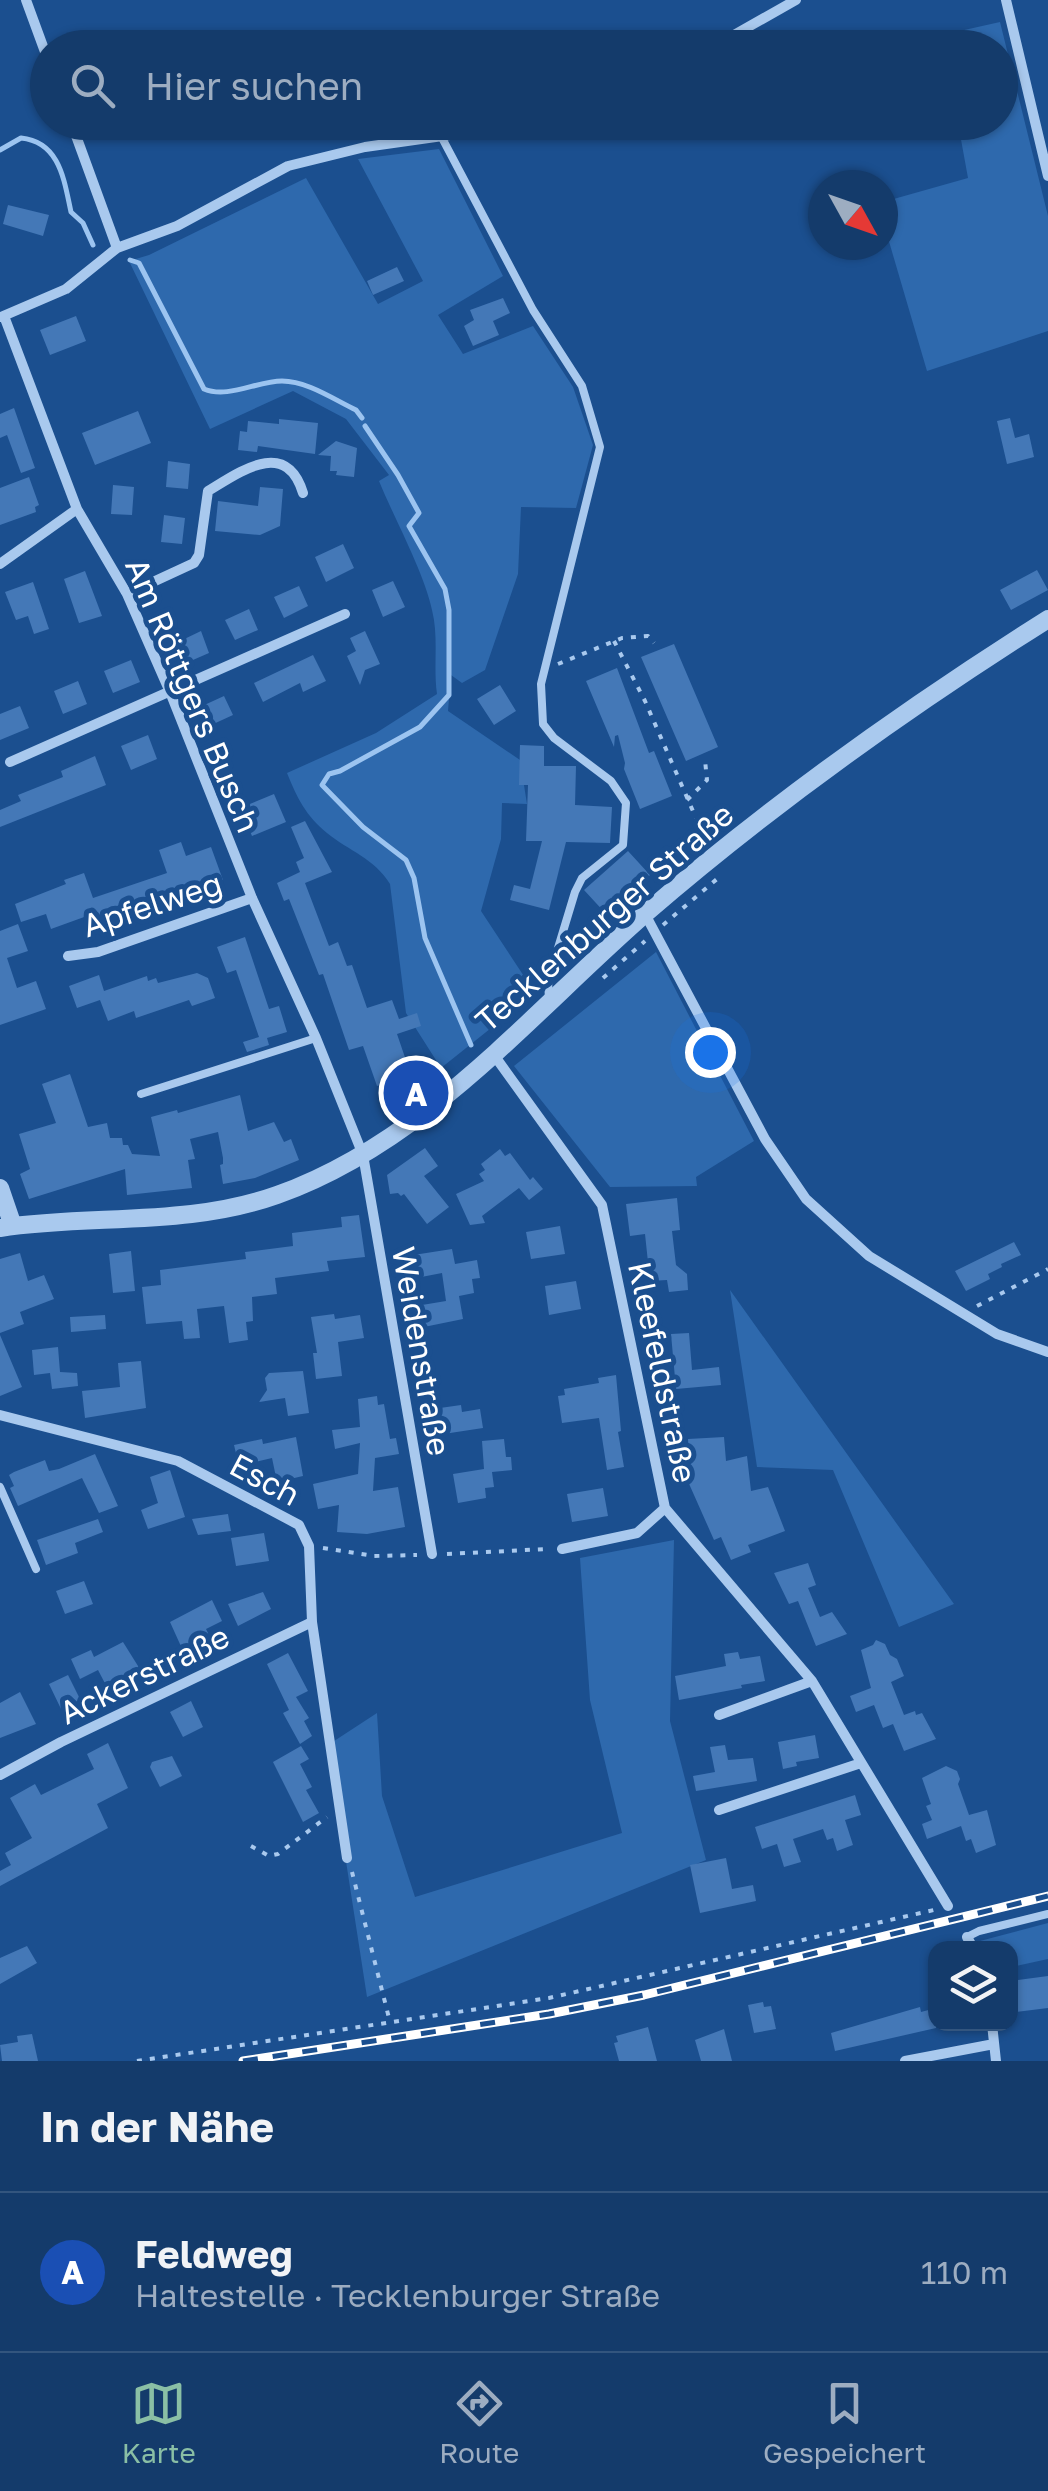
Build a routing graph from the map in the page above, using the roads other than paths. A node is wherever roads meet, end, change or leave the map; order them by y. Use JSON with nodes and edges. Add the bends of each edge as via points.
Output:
{"nodes":[{"id":1,"x":26,"y":0,"type":"edge"},
{"id":2,"x":796,"y":0,"type":"edge"},
{"id":3,"x":1006,"y":0,"type":"edge"},
{"id":4,"x":37,"y":30,"type":"edge"},
{"id":5,"x":744,"y":30,"type":"edge"},
{"id":6,"x":1013,"y":30,"type":"edge"},
{"id":7,"x":1018,"y":50,"type":"edge"},
{"id":8,"x":78,"y":140,"type":"edge"},
{"id":9,"x":411,"y":140,"type":"edge"},
{"id":10,"x":443,"y":140,"type":"edge"},
{"id":11,"x":1048,"y":176,"type":"edge"},
{"id":12,"x":117,"y":248,"type":"junction"},
{"id":13,"x":2,"y":317,"type":"edge"},
{"id":14,"x":303,"y":493,"type":"dead end"},
{"id":15,"x":78,"y":509,"type":"junction"},
{"id":16,"x":0,"y":564,"type":"edge"},
{"id":17,"x":127,"y":594,"type":"junction"},
{"id":18,"x":345,"y":614,"type":"dead end"},
{"id":19,"x":1048,"y":618,"type":"edge"},
{"id":20,"x":170,"y":692,"type":"junction"},
{"id":21,"x":10,"y":762,"type":"dead end"},
{"id":22,"x":252,"y":898,"type":"junction"},
{"id":23,"x":646,"y":914,"type":"junction"},
{"id":24,"x":68,"y":956,"type":"dead end"},
{"id":25,"x":549,"y":1003,"type":"junction"},
{"id":26,"x":316,"y":1038,"type":"junction"},
{"id":27,"x":494,"y":1055,"type":"junction"},
{"id":28,"x":141,"y":1094,"type":"dead end"},
{"id":29,"x":363,"y":1156,"type":"junction"},
{"id":30,"x":0,"y":1188,"type":"edge"},
{"id":31,"x":6,"y":1227,"type":"edge"},
{"id":32,"x":1048,"y":1352,"type":"edge"},
{"id":33,"x":0,"y":1415,"type":"edge"},
{"id":34,"x":0,"y":1487,"type":"edge"},
{"id":35,"x":665,"y":1508,"type":"junction"},
{"id":36,"x":562,"y":1548,"type":"road end"},
{"id":37,"x":432,"y":1554,"type":"road end"},
{"id":38,"x":36,"y":1569,"type":"dead end"},
{"id":39,"x":312,"y":1622,"type":"junction"},
{"id":40,"x":812,"y":1682,"type":"junction"},
{"id":41,"x":719,"y":1715,"type":"dead end"},
{"id":42,"x":861,"y":1763,"type":"junction"},
{"id":43,"x":0,"y":1775,"type":"edge"},
{"id":44,"x":719,"y":1810,"type":"dead end"},
{"id":45,"x":348,"y":1858,"type":"road end"},
{"id":46,"x":948,"y":1906,"type":"road end"},
{"id":47,"x":1048,"y":1914,"type":"edge"},
{"id":48,"x":972,"y":1941,"type":"edge"},
{"id":49,"x":993,"y":2031,"type":"edge"},
{"id":50,"x":994,"y":2044,"type":"junction"},
{"id":51,"x":906,"y":2061,"type":"edge"},
{"id":52,"x":996,"y":2061,"type":"edge"}],
"edges":[{"from":1,"to":4,"type":"street"},
{"from":2,"to":5,"type":"street"},
{"from":3,"to":6,"type":"street"},
{"from":7,"to":11,"type":"street"},
{"from":8,"to":12,"type":"street"},
{"from":9,"to":12,"type":"street","via":[[288,166],[177,226]]},
{"from":10,"to":25,"type":"lane","via":[[532,310],[582,386],[600,447],[541,684],[543,724],[612,782],[626,803],[623,845],[582,878],[548,981]]},
{"from":12,"to":13,"type":"street","via":[[66,289]]},
{"from":13,"to":15,"type":"street","name":"Am Röttgers Busch"},
{"from":14,"to":17,"type":"street","via":[[286,464],[246,468],[208,491],[194,562]]},
{"from":15,"to":16,"type":"street"},
{"from":15,"to":17,"type":"street","name":"Am Röttgers Busch"},
{"from":17,"to":20,"type":"street","name":"Am Röttgers Busch"},
{"from":18,"to":20,"type":"street"},
{"from":19,"to":23,"type":"street","name":"Tecklenburger Straße","via":[[820,772],[721,863]]},
{"from":20,"to":21,"type":"street"},
{"from":20,"to":22,"type":"street","name":"Am Röttgers Busch"},
{"from":22,"to":24,"type":"street","name":"Apfelweg","via":[[98,952]]},
{"from":22,"to":26,"type":"street","name":"Am Röttgers Busch"},
{"from":23,"to":25,"type":"street","name":"Tecklenburger Straße"},
{"from":23,"to":32,"type":"street","via":[[765,1139],[806,1199],[869,1256],[997,1334]]},
{"from":25,"to":27,"type":"street","name":"Tecklenburger Straße"},
{"from":26,"to":28,"type":"lane"},
{"from":26,"to":29,"type":"street","name":"Am Röttgers Busch"},
{"from":27,"to":29,"type":"street","name":"Tecklenburger Straße"},
{"from":27,"to":35,"type":"street","name":"Kleefeldstraße","via":[[602,1205]]},
{"from":29,"to":31,"type":"street","name":"Tecklenburger Straße","via":[[280,1194],[210,1212]]},
{"from":29,"to":37,"type":"street","name":"Weidenstraße"},
{"from":30,"to":31,"type":"street"},
{"from":33,"to":39,"type":"street","name":"Esch","via":[[178,1461],[299,1525],[309,1546]]},
{"from":34,"to":38,"type":"lane"},
{"from":35,"to":36,"type":"street","via":[[637,1533]]},
{"from":35,"to":40,"type":"street","name":"Kleefeldstraße"},
{"from":39,"to":43,"type":"street","name":"Ackerstraße"},
{"from":39,"to":45,"type":"street","name":"Esch"},
{"from":40,"to":41,"type":"street"},
{"from":40,"to":42,"type":"street","name":"Kleefeldstraße"},
{"from":42,"to":44,"type":"street"},
{"from":42,"to":46,"type":"street","name":"Kleefeldstraße"},
{"from":47,"to":48,"type":"lane","via":[[979,1931]]},
{"from":49,"to":50,"type":"street"},
{"from":50,"to":51,"type":"street"},
{"from":50,"to":52,"type":"street"}]}
